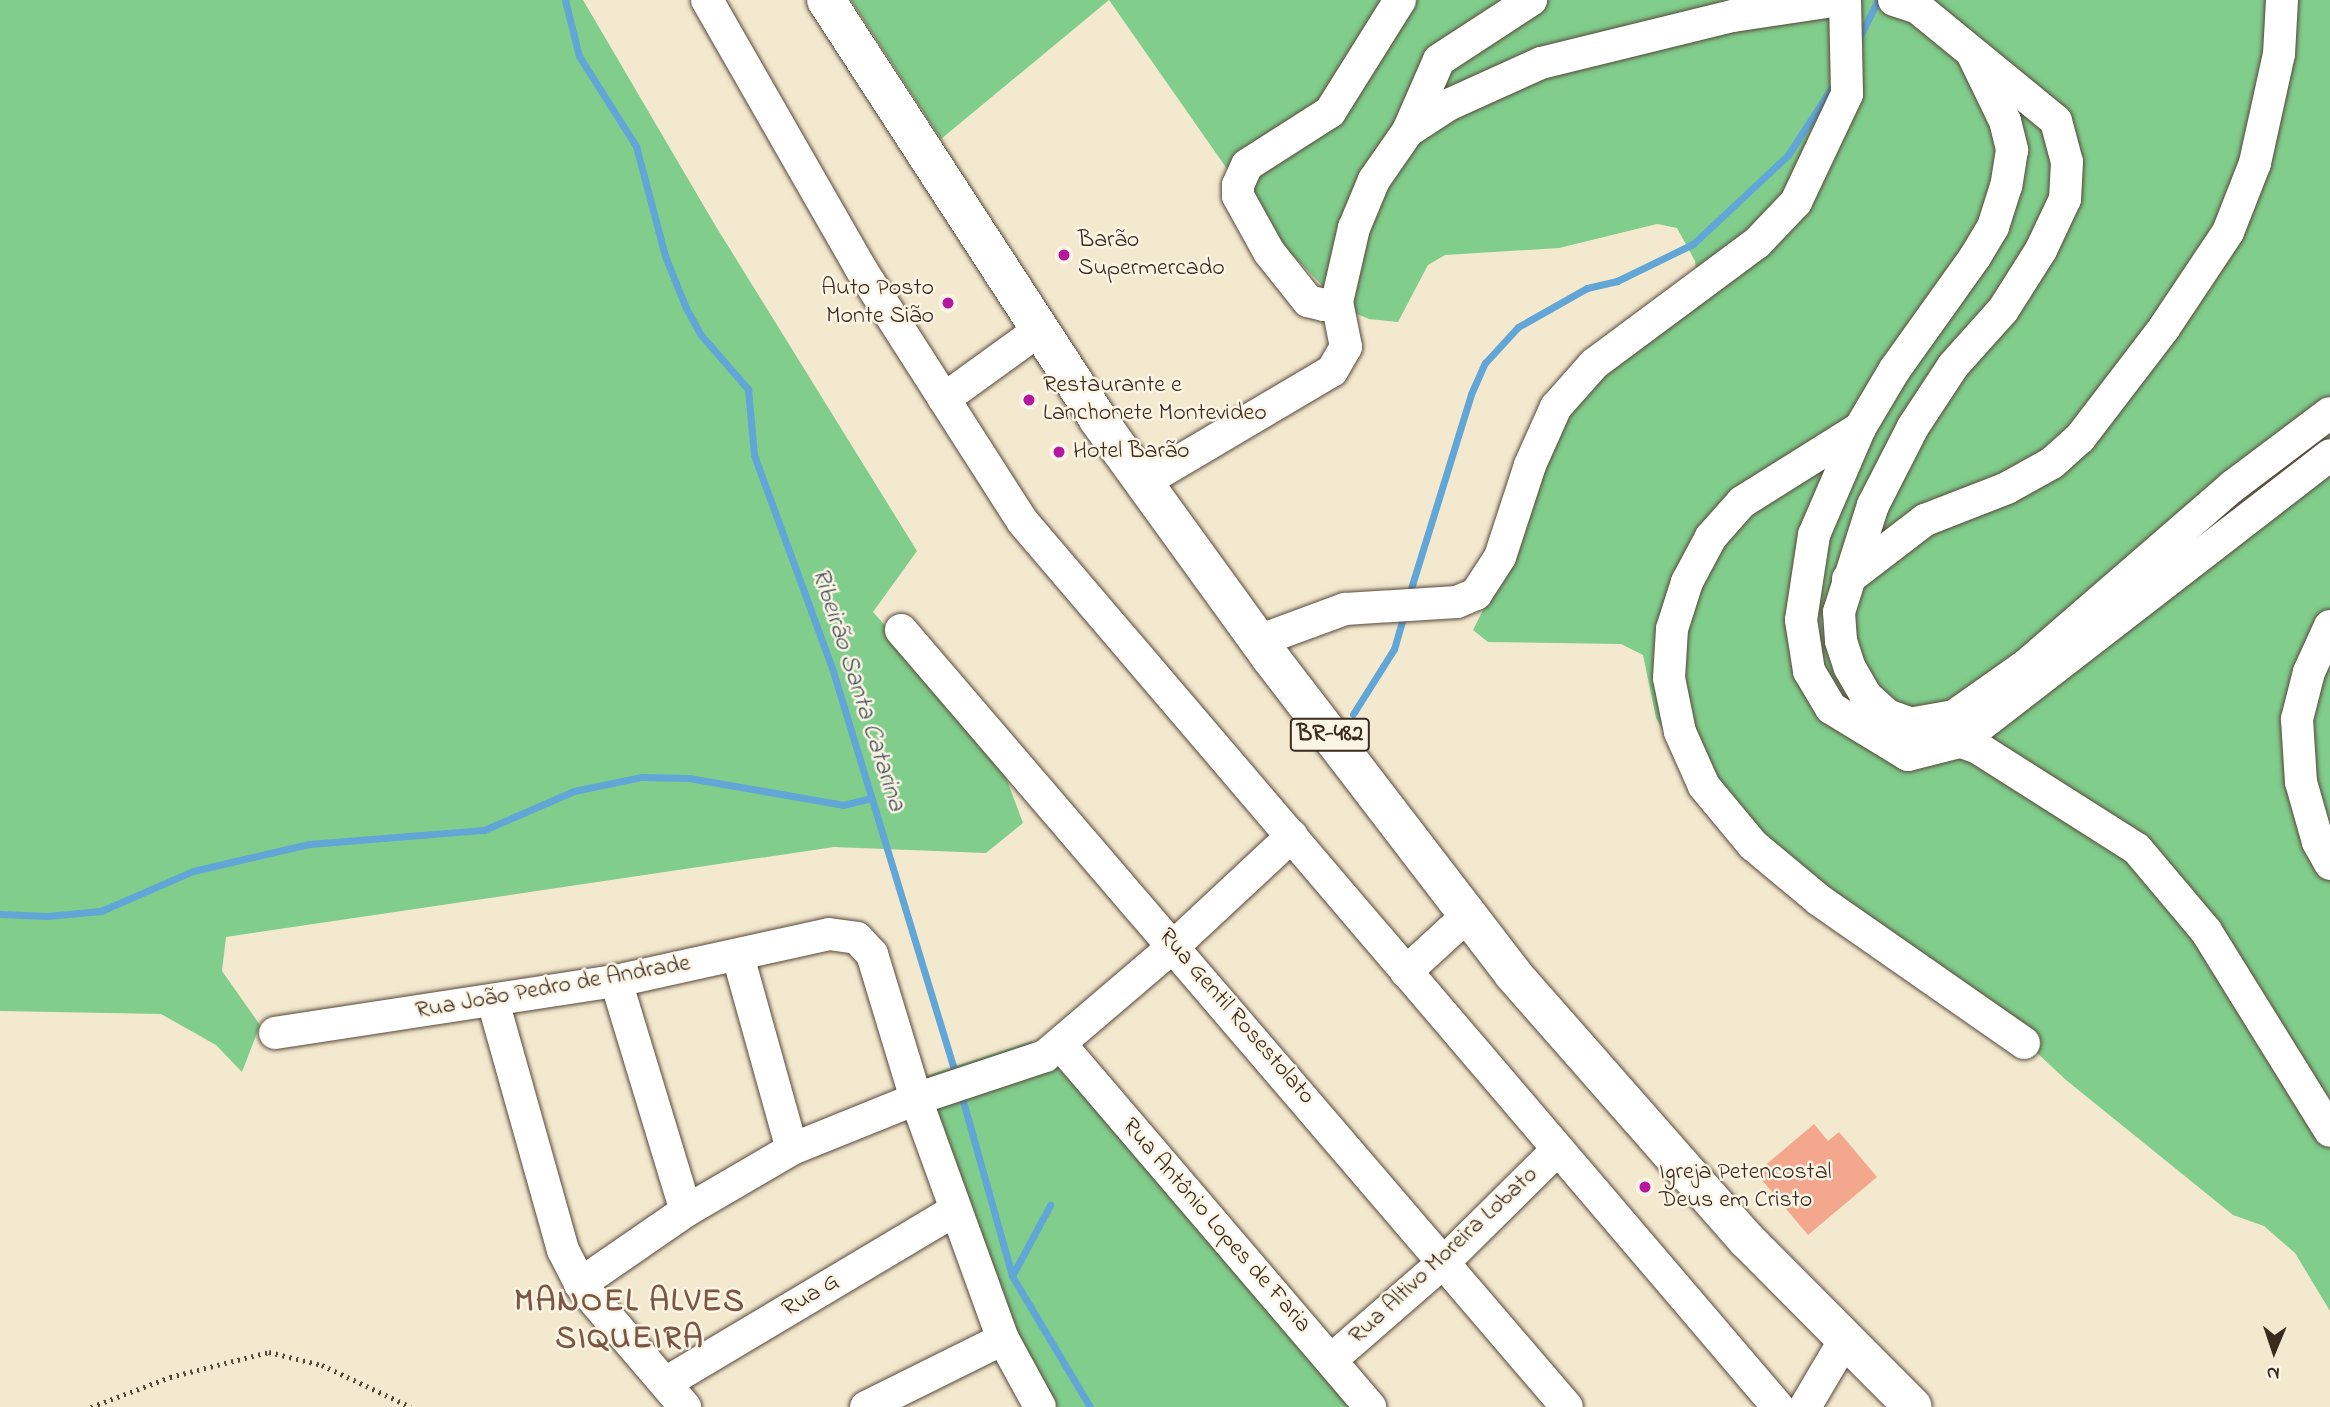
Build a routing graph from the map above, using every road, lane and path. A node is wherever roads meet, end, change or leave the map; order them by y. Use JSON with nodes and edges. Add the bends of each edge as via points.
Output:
{"nodes":[{"id":1,"x":708,"y":0,"type":"edge"},
{"id":2,"x":826,"y":0,"type":"edge"},
{"id":3,"x":1400,"y":0,"type":"edge"},
{"id":4,"x":1531,"y":0,"type":"edge"},
{"id":5,"x":1842,"y":0,"type":"edge"},
{"id":6,"x":1894,"y":0,"type":"edge"},
{"id":7,"x":2282,"y":0,"type":"edge"},
{"id":8,"x":1971,"y":50,"type":"junction"},
{"id":9,"x":1408,"y":131,"type":"junction"},
{"id":10,"x":1337,"y":302,"type":"junction"},
{"id":11,"x":1038,"y":331,"type":"junction"},
{"id":12,"x":944,"y":399,"type":"junction"},
{"id":13,"x":2330,"y":413,"type":"edge"},
{"id":14,"x":1860,"y":428,"type":"junction"},
{"id":15,"x":2330,"y":455,"type":"edge"},
{"id":16,"x":1144,"y":482,"type":"junction"},
{"id":17,"x":1848,"y":579,"type":"junction"},
{"id":18,"x":2330,"y":626,"type":"edge"},
{"id":19,"x":901,"y":630,"type":"dead end"},
{"id":20,"x":1258,"y":641,"type":"junction"},
{"id":21,"x":1909,"y":724,"type":"junction"},
{"id":22,"x":1959,"y":742,"type":"junction"},
{"id":23,"x":1292,"y":836,"type":"junction"},
{"id":24,"x":2330,"y":864,"type":"edge"},
{"id":25,"x":1468,"y":915,"type":"junction"},
{"id":26,"x":1175,"y":945,"type":"junction"},
{"id":27,"x":738,"y":956,"type":"junction"},
{"id":28,"x":1406,"y":972,"type":"junction"},
{"id":29,"x":616,"y":981,"type":"junction"},
{"id":30,"x":493,"y":1001,"type":"junction"},
{"id":31,"x":275,"y":1033,"type":"dead end"},
{"id":32,"x":2024,"y":1043,"type":"dead end"},
{"id":33,"x":1061,"y":1045,"type":"junction"},
{"id":34,"x":945,"y":1088,"type":"junction"},
{"id":35,"x":2330,"y":1130,"type":"edge"},
{"id":36,"x":792,"y":1150,"type":"junction"},
{"id":37,"x":1556,"y":1152,"type":"junction"},
{"id":38,"x":955,"y":1210,"type":"junction"},
{"id":39,"x":686,"y":1211,"type":"junction"},
{"id":40,"x":1446,"y":1260,"type":"junction"},
{"id":41,"x":580,"y":1284,"type":"junction"},
{"id":42,"x":1003,"y":1339,"type":"junction"},
{"id":43,"x":1844,"y":1341,"type":"junction"},
{"id":44,"x":1331,"y":1360,"type":"junction"},
{"id":45,"x":676,"y":1395,"type":"edge"},
{"id":46,"x":91,"y":1407,"type":"edge"},
{"id":47,"x":411,"y":1407,"type":"edge"},
{"id":48,"x":866,"y":1407,"type":"edge"},
{"id":49,"x":1040,"y":1407,"type":"edge"},
{"id":50,"x":1370,"y":1407,"type":"edge"},
{"id":51,"x":1567,"y":1407,"type":"edge"},
{"id":52,"x":1777,"y":1407,"type":"edge"},
{"id":53,"x":1805,"y":1407,"type":"edge"},
{"id":54,"x":1913,"y":1407,"type":"edge"}],
"edges":[{"from":1,"to":12,"type":"street","via":[[861,269]]},
{"from":2,"to":11,"type":"highway","number":"BR-482"},
{"from":3,"to":10,"type":"street","via":[[1330,112],[1247,165],[1238,185],[1238,196],[1269,251],[1308,301]]},
{"from":4,"to":9,"type":"street","via":[[1439,60]]},
{"from":5,"to":9,"type":"street","via":[[1733,16],[1541,63],[1448,105]]},
{"from":5,"to":20,"type":"street","via":[[1847,94],[1796,202],[1757,243],[1594,364],[1556,407],[1530,466],[1500,557],[1476,594],[1457,602],[1345,609]]},
{"from":6,"to":8,"type":"street","via":[[1918,8]]},
{"from":7,"to":17,"type":"street","via":[[2279,54],[2255,163],[2228,232],[2164,328],[2080,438],[2052,463],[2007,488],[1925,520]]},
{"from":8,"to":14,"type":"street","via":[[2005,121],[2012,150],[2006,186],[1993,227],[1975,257],[1895,369]]},
{"from":8,"to":17,"type":"street","via":[[2056,121],[2067,162],[2065,199],[2041,250],[2003,310],[1953,366],[1913,427],[1873,505]]},
{"from":9,"to":10,"type":"street","via":[[1369,192],[1354,228]]},
{"from":10,"to":16,"type":"street","via":[[1346,347],[1332,371]]},
{"from":11,"to":12,"type":"street"},
{"from":11,"to":16,"type":"highway","number":"BR-482"},
{"from":12,"to":23,"type":"street","via":[[1023,522]]},
{"from":13,"to":21,"type":"street","via":[[2232,486],[2016,673],[1954,716]]},
{"from":14,"to":22,"type":"street","via":[[1814,535],[1801,620],[1809,671],[1831,708],[1908,755]]},
{"from":14,"to":32,"type":"street","via":[[1742,502],[1711,537],[1687,582],[1672,629],[1668,678],[1680,732],[1704,786],[1753,845],[1819,900]]},
{"from":15,"to":22,"type":"street"},
{"from":16,"to":20,"type":"highway","number":"BR-482"},
{"from":17,"to":21,"type":"street","via":[[1839,612],[1841,641],[1850,668],[1866,696],[1886,715]]},
{"from":18,"to":24,"type":"street","via":[[2309,672],[2297,719],[2301,782],[2318,842]]},
{"from":19,"to":26,"type":"street","name":"Rua Gentil Rosestolato"},
{"from":20,"to":25,"type":"highway","number":"BR-482"},
{"from":21,"to":22,"type":"street"},
{"from":22,"to":35,"type":"street","via":[[1978,748],[2137,849],[2206,931]]},
{"from":23,"to":26,"type":"street"},
{"from":23,"to":28,"type":"street"},
{"from":25,"to":28,"type":"street"},
{"from":25,"to":43,"type":"highway","number":"BR-482","via":[[1576,1047]]},
{"from":26,"to":33,"type":"street"},
{"from":26,"to":40,"type":"street","name":"Rua Gentil Rosestolato"},
{"from":27,"to":29,"type":"street","name":"Rua João Pedro de Andrade"},
{"from":27,"to":34,"type":"street","name":"Rua João Pedro de Andrade","via":[[829,934],[857,938],[872,954]]},
{"from":27,"to":36,"type":"street"},
{"from":28,"to":37,"type":"street"},
{"from":29,"to":30,"type":"street","name":"Rua João Pedro de Andrade"},
{"from":29,"to":39,"type":"street"},
{"from":30,"to":31,"type":"street","name":"Rua João Pedro de Andrade"},
{"from":30,"to":41,"type":"street","via":[[545,1195]]},
{"from":33,"to":34,"type":"street","via":[[1045,1055]]},
{"from":33,"to":44,"type":"street","name":"Rua Antônio Lopes de Faria"},
{"from":34,"to":36,"type":"street"},
{"from":34,"to":38,"type":"street"},
{"from":36,"to":39,"type":"street"},
{"from":37,"to":40,"type":"street","name":"Rua Altivo Moreira Lobato"},
{"from":37,"to":52,"type":"street"},
{"from":38,"to":42,"type":"street"},
{"from":38,"to":45,"type":"street","name":"Rua G"},
{"from":39,"to":41,"type":"street"},
{"from":40,"to":44,"type":"street","name":"Rua Altivo Moreira Lobato"},
{"from":40,"to":51,"type":"street","name":"Rua Gentil Rosestolato"},
{"from":41,"to":45,"type":"street"},
{"from":42,"to":48,"type":"street"},
{"from":42,"to":49,"type":"street"},
{"from":43,"to":53,"type":"street"},
{"from":43,"to":54,"type":"highway","number":"BR-482"},
{"from":44,"to":50,"type":"street","name":"Rua Antônio Lopes de Faria"},
{"from":46,"to":47,"type":"path","via":[[170,1377],[269,1352],[322,1365]]}]}
